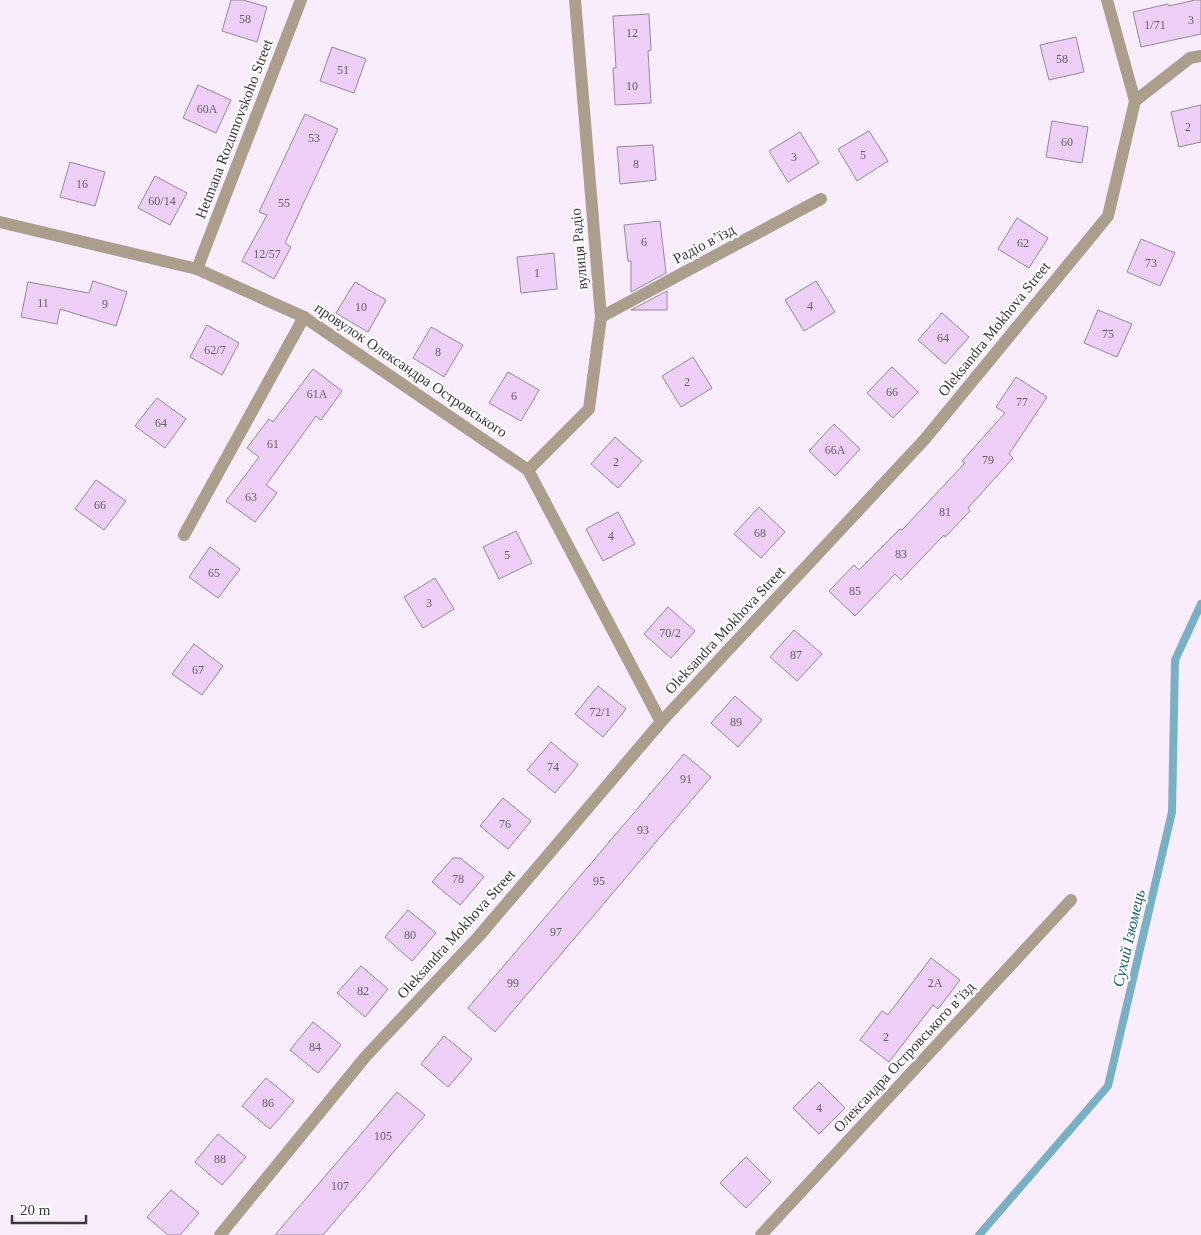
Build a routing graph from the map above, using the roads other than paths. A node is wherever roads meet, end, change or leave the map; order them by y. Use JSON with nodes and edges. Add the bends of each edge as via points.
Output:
{"nodes":[{"id":1,"x":301,"y":0,"type":"edge"},
{"id":2,"x":575,"y":0,"type":"edge"},
{"id":3,"x":1107,"y":0,"type":"edge"},
{"id":4,"x":1201,"y":56,"type":"edge"},
{"id":5,"x":1135,"y":101,"type":"junction"},
{"id":6,"x":821,"y":199,"type":"dead end"},
{"id":7,"x":0,"y":222,"type":"edge"},
{"id":8,"x":196,"y":269,"type":"junction"},
{"id":9,"x":304,"y":317,"type":"junction"},
{"id":10,"x":601,"y":317,"type":"junction"},
{"id":11,"x":528,"y":470,"type":"junction"},
{"id":12,"x":184,"y":536,"type":"dead end"},
{"id":13,"x":661,"y":722,"type":"junction"},
{"id":14,"x":1071,"y":900,"type":"dead end"},
{"id":15,"x":220,"y":1235,"type":"edge"},
{"id":16,"x":761,"y":1235,"type":"edge"}],
"edges":[{"from":1,"to":8,"type":"street","name":"Hetmana Rozumovskoho Street"},
{"from":2,"to":10,"type":"street","name":"вулиця Радіо"},
{"from":3,"to":5,"type":"street","name":"Oleksandra Mokhova Street"},
{"from":4,"to":5,"type":"street","via":[[1190,58]]},
{"from":5,"to":13,"type":"street","name":"Oleksandra Mokhova Street","via":[[1108,216],[924,439]]},
{"from":6,"to":10,"type":"street","name":"Радіо в’їзд"},
{"from":7,"to":8,"type":"street","name":"провулок Олександра Островського"},
{"from":8,"to":9,"type":"street","name":"провулок Олександра Островського"},
{"from":9,"to":11,"type":"street","name":"провулок Олександра Островського"},
{"from":9,"to":12,"type":"street"},
{"from":10,"to":11,"type":"street","name":"вулиця Радіо","via":[[589,409]]},
{"from":11,"to":13,"type":"street","name":"провулок Олександра Островського"},
{"from":13,"to":15,"type":"street","name":"Oleksandra Mokhova Street","via":[[479,936],[366,1056]]},
{"from":14,"to":16,"type":"street","name":"Олександра Островського в’їзд"}]}
